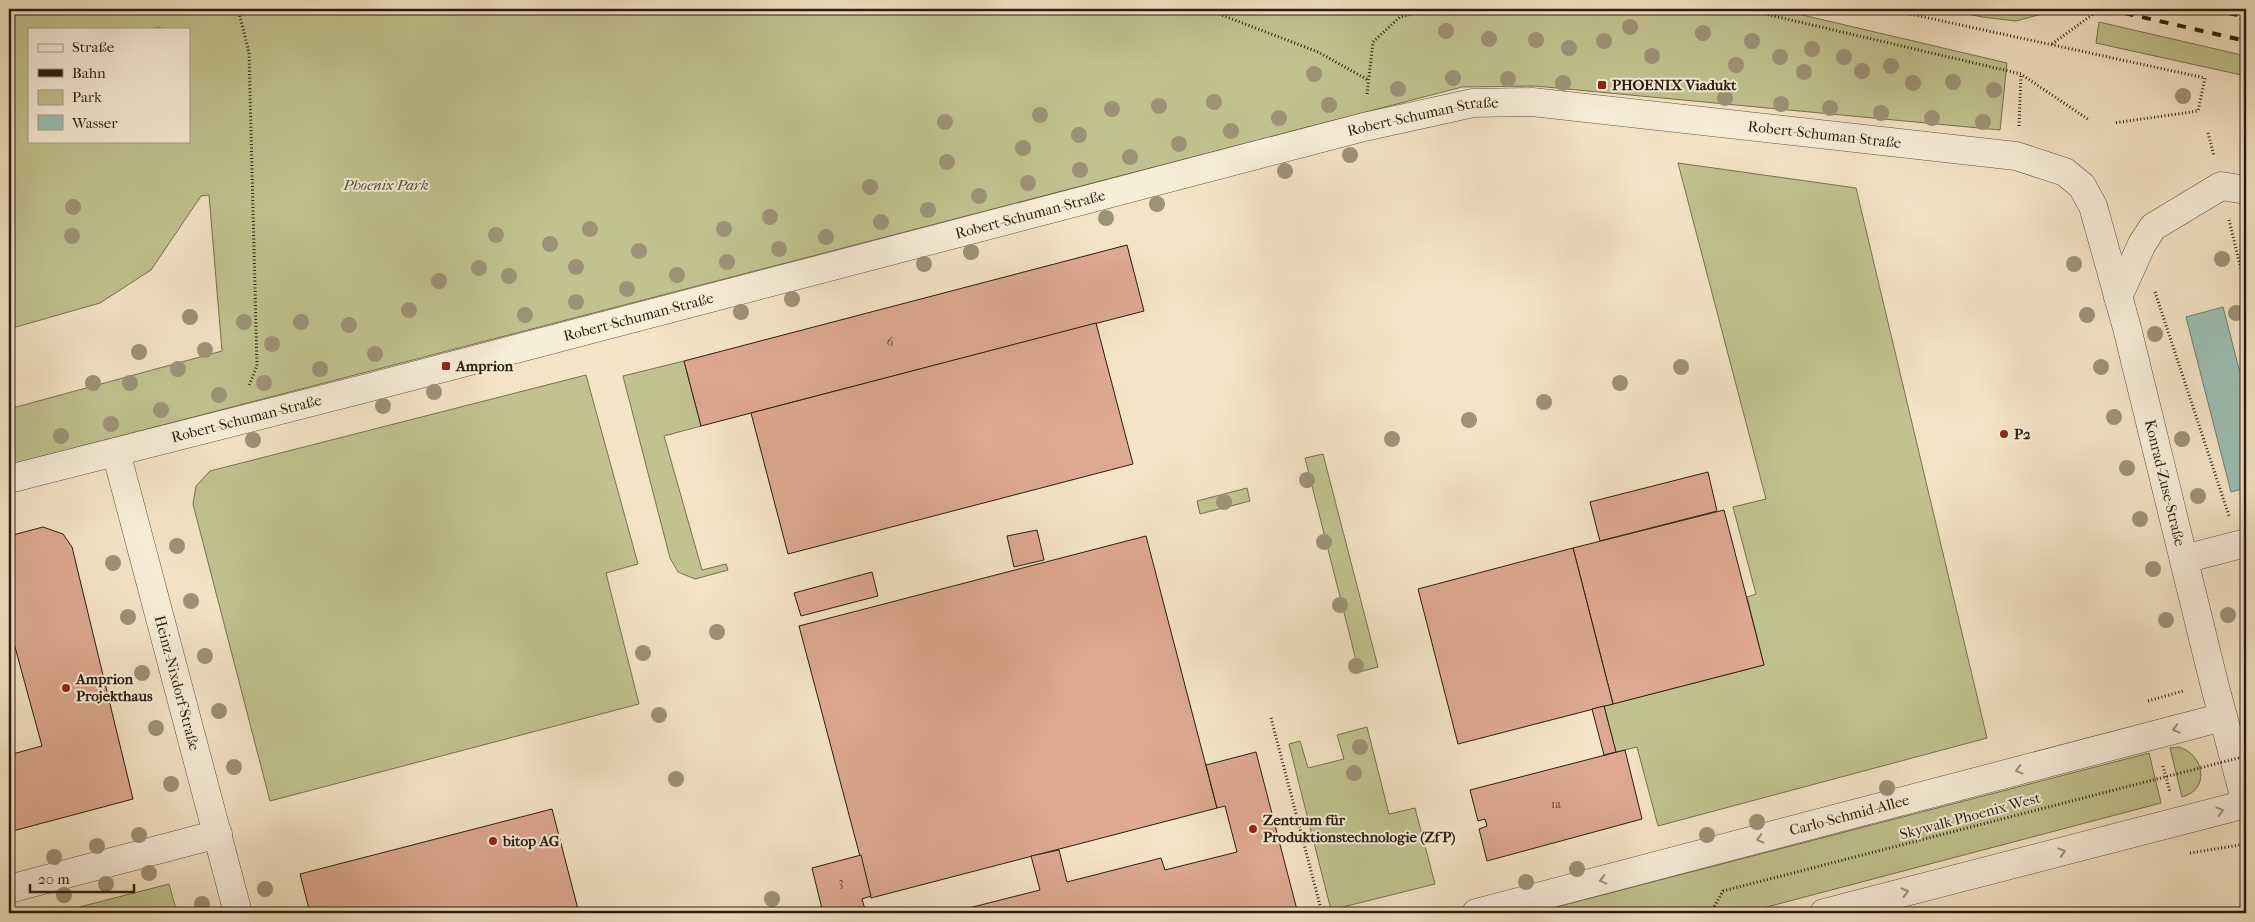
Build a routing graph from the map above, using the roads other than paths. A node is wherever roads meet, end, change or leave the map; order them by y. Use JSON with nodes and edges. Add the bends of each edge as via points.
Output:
{"nodes":[{"id":1,"x":2065,"y":172,"type":"joint"},
{"id":2,"x":2246,"y":190,"type":"edge"},
{"id":3,"x":2118,"y":297,"type":"junction"},
{"id":4,"x":116,"y":452,"type":"junction"},
{"id":5,"x":9,"y":479,"type":"edge"},
{"id":6,"x":2238,"y":532,"type":"edge"},
{"id":7,"x":2184,"y":559,"type":"junction"},
{"id":8,"x":2223,"y":717,"type":"junction"},
{"id":9,"x":2246,"y":804,"type":"edge"},
{"id":10,"x":218,"y":834,"type":"junction"},
{"id":11,"x":9,"y":889,"type":"edge"},
{"id":12,"x":238,"y":913,"type":"edge"},
{"id":13,"x":1476,"y":913,"type":"edge"},
{"id":14,"x":1824,"y":913,"type":"edge"}],
"edges":[{"from":1,"to":3,"type":"street","name":"Konrad-Zuse-Straße","via":[[2082,186],[2094,206]]},
{"from":1,"to":4,"type":"street","name":"Robert-Schuman-Straße","via":[[2007,154],[1532,102],[1473,103],[1364,127]]},
{"from":2,"to":3,"type":"street","via":[[2221,186],[2154,227],[2142,244]]},
{"from":3,"to":7,"type":"street","name":"Konrad-Zuse-Straße"},
{"from":4,"to":5,"type":"street","name":"Robert-Schuman-Straße"},
{"from":4,"to":10,"type":"street","name":"Heinz-Nixdorf-Straße"},
{"from":6,"to":7,"type":"street"},
{"from":7,"to":8,"type":"street","name":"Konrad-Zuse-Straße"},
{"from":8,"to":9,"type":"street","name":"Konrad-Zuse-Straße"},
{"from":8,"to":13,"type":"street","name":"Carlo-Schmid-Allee","one_way":true},
{"from":14,"to":9,"type":"street","one_way":true},
{"from":10,"to":11,"type":"street"},
{"from":10,"to":12,"type":"street","name":"Heinz-Nixdorf-Straße"}]}
